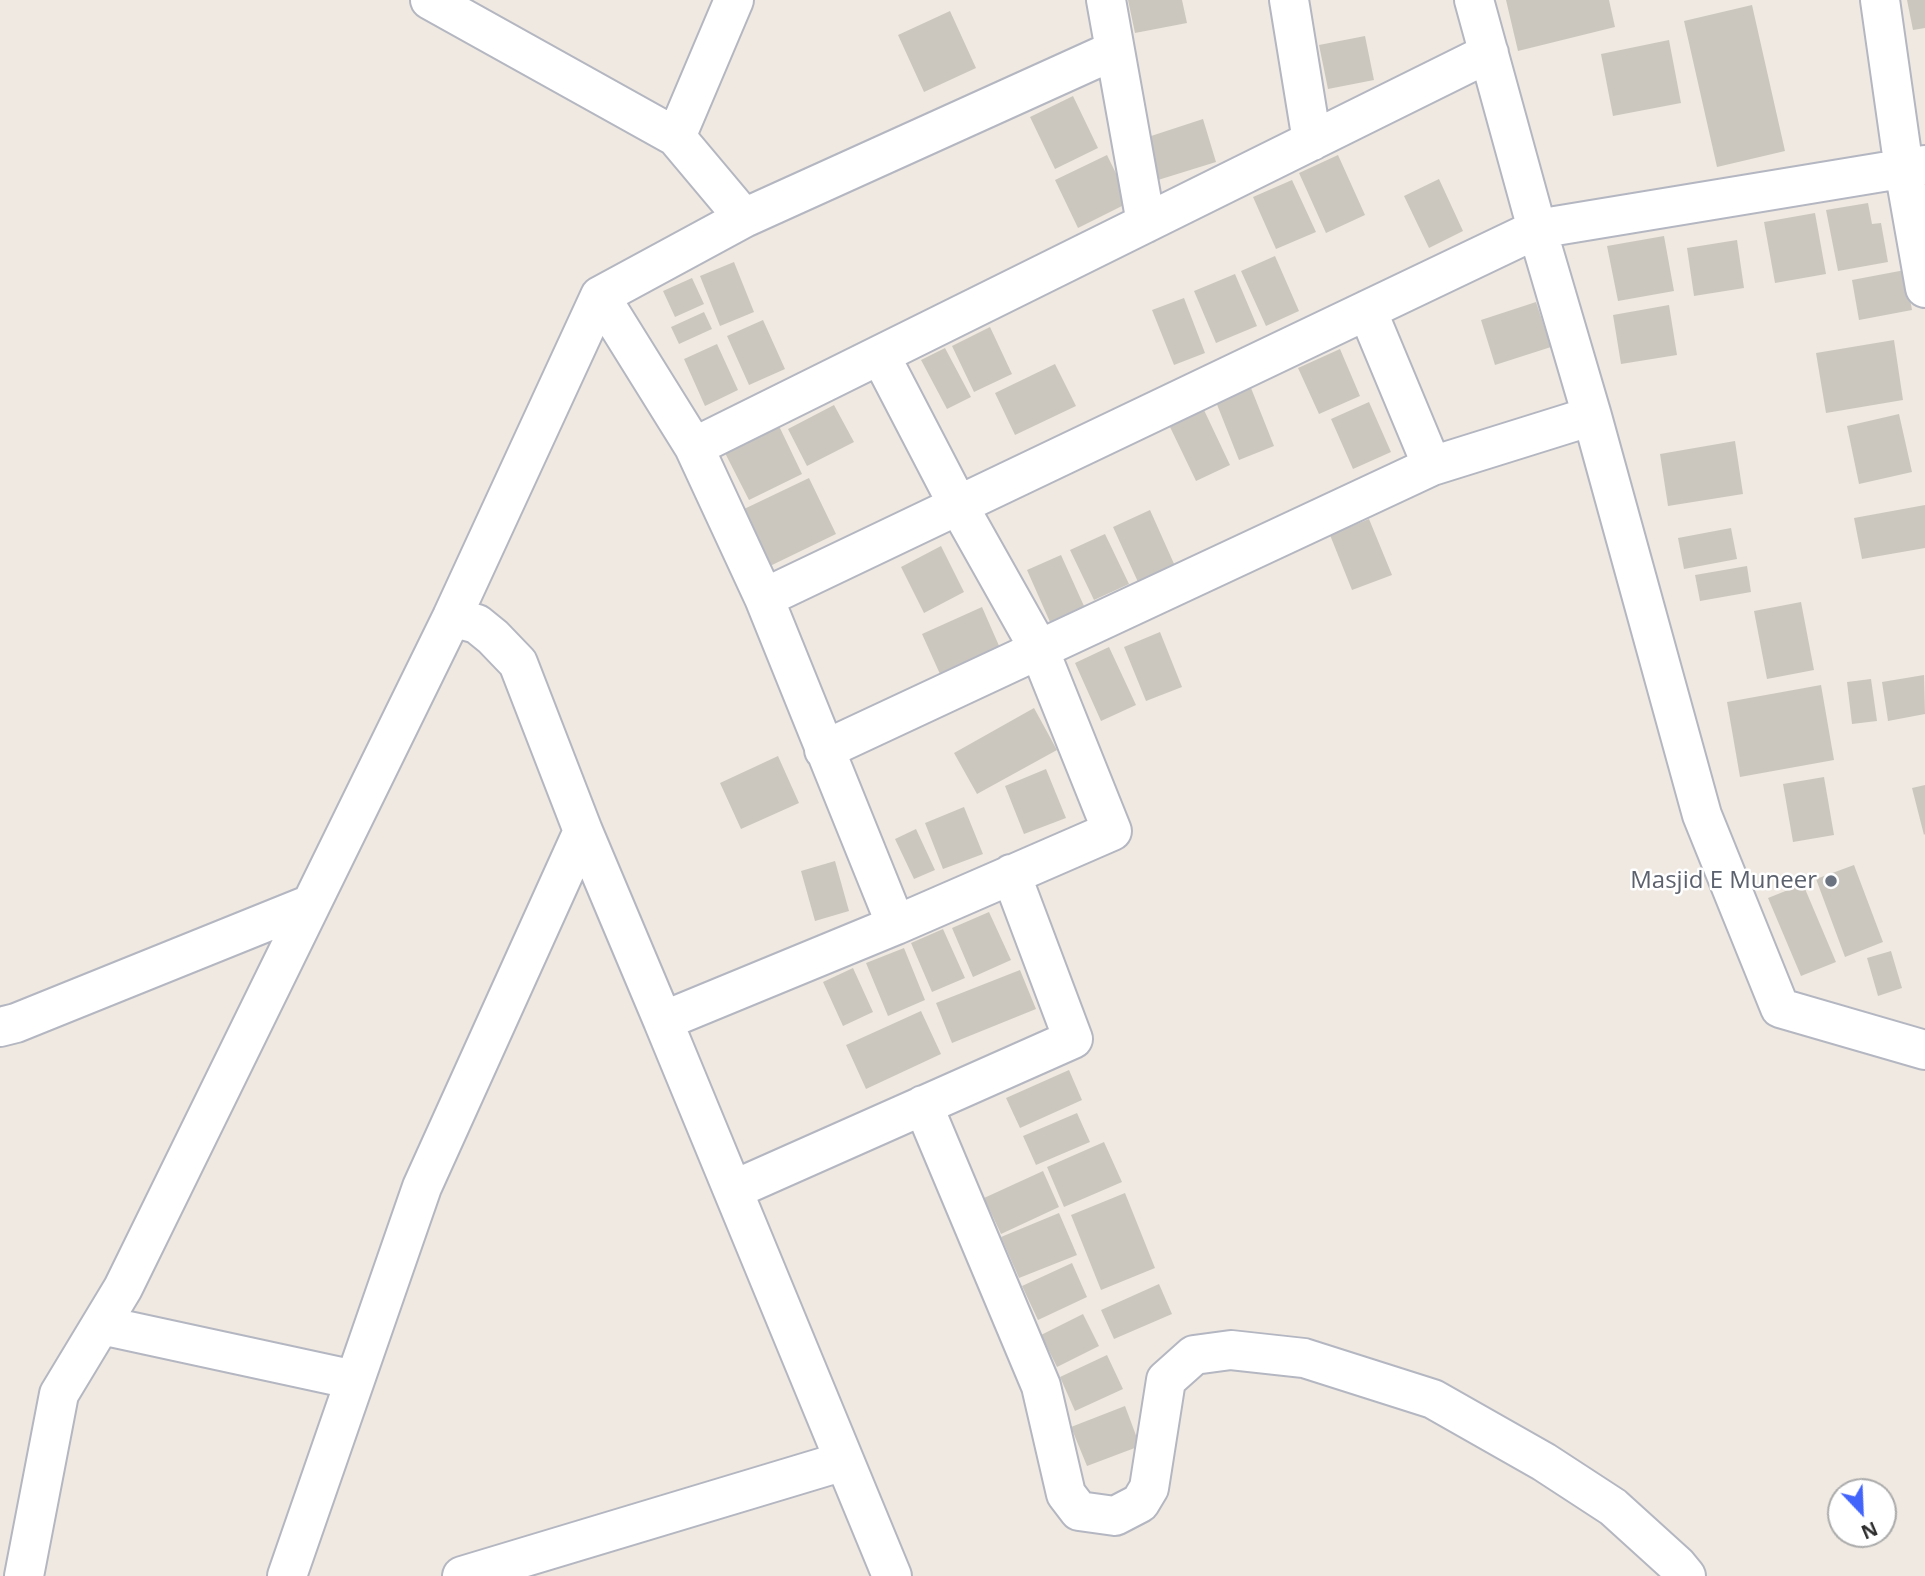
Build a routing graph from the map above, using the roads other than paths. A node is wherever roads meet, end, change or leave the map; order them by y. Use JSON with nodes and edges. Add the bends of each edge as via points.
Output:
{"nodes":[{"id":1,"x":430,"y":0,"type":"edge"},
{"id":2,"x":734,"y":0,"type":"edge"},
{"id":3,"x":1106,"y":0,"type":"edge"},
{"id":4,"x":1289,"y":0,"type":"edge"},
{"id":5,"x":1474,"y":0,"type":"edge"},
{"id":6,"x":1880,"y":0,"type":"edge"},
{"id":7,"x":1115,"y":50,"type":"junction"},
{"id":8,"x":1489,"y":53,"type":"junction"},
{"id":9,"x":677,"y":137,"type":"junction"},
{"id":10,"x":1312,"y":141,"type":"junction"},
{"id":11,"x":1914,"y":167,"type":"edge"},
{"id":12,"x":744,"y":218,"type":"junction"},
{"id":13,"x":1146,"y":223,"type":"junction"},
{"id":14,"x":1537,"y":229,"type":"junction"},
{"id":15,"x":1925,"y":288,"type":"edge"},
{"id":16,"x":600,"y":296,"type":"junction"},
{"id":17,"x":1367,"y":310,"type":"junction"},
{"id":18,"x":880,"y":355,"type":"junction"},
{"id":19,"x":1592,"y":416,"type":"junction"},
{"id":20,"x":694,"y":447,"type":"junction"},
{"id":21,"x":1432,"y":466,"type":"junction"},
{"id":22,"x":958,"y":505,"type":"junction"},
{"id":23,"x":764,"y":598,"type":"junction"},
{"id":24,"x":452,"y":617,"type":"junction"},
{"id":25,"x":1039,"y":649,"type":"junction"},
{"id":26,"x":824,"y":750,"type":"junction"},
{"id":27,"x":583,"y":831,"type":"junction"},
{"id":28,"x":1011,"y":874,"type":"junction"},
{"id":29,"x":311,"y":904,"type":"junction"},
{"id":30,"x":896,"y":925,"type":"junction"},
{"id":31,"x":663,"y":1021,"type":"junction"},
{"id":32,"x":0,"y":1027,"type":"edge"},
{"id":33,"x":1925,"y":1050,"type":"edge"},
{"id":34,"x":923,"y":1105,"type":"junction"},
{"id":35,"x":733,"y":1190,"type":"junction"},
{"id":36,"x":101,"y":1325,"type":"junction"},
{"id":37,"x":355,"y":1380,"type":"junction"},
{"id":38,"x":844,"y":1461,"type":"junction"},
{"id":39,"x":24,"y":1576,"type":"edge"},
{"id":40,"x":287,"y":1576,"type":"edge"},
{"id":41,"x":462,"y":1576,"type":"edge"},
{"id":42,"x":892,"y":1576,"type":"edge"},
{"id":43,"x":1686,"y":1576,"type":"edge"}],
"edges":[{"from":1,"to":9,"type":"street"},
{"from":2,"to":9,"type":"street"},
{"from":3,"to":7,"type":"street"},
{"from":4,"to":10,"type":"street"},
{"from":5,"to":8,"type":"street"},
{"from":6,"to":11,"type":"street"},
{"from":7,"to":12,"type":"street"},
{"from":7,"to":13,"type":"street"},
{"from":8,"to":10,"type":"street"},
{"from":8,"to":14,"type":"street"},
{"from":9,"to":12,"type":"street"},
{"from":10,"to":13,"type":"street"},
{"from":11,"to":14,"type":"street"},
{"from":11,"to":15,"type":"street"},
{"from":12,"to":16,"type":"street"},
{"from":13,"to":18,"type":"street"},
{"from":14,"to":17,"type":"street"},
{"from":14,"to":19,"type":"street"},
{"from":16,"to":20,"type":"street"},
{"from":16,"to":24,"type":"street"},
{"from":17,"to":21,"type":"street"},
{"from":17,"to":22,"type":"street"},
{"from":18,"to":20,"type":"street"},
{"from":18,"to":22,"type":"street"},
{"from":19,"to":21,"type":"street"},
{"from":19,"to":33,"type":"street","via":[[1702,815],[1780,1008]]},
{"from":20,"to":23,"type":"street"},
{"from":21,"to":25,"type":"street"},
{"from":22,"to":23,"type":"street"},
{"from":22,"to":25,"type":"street"},
{"from":23,"to":26,"type":"street"},
{"from":24,"to":27,"type":"street","via":[[477,624],[518,663]]},
{"from":24,"to":29,"type":"street"},
{"from":25,"to":26,"type":"street"},
{"from":25,"to":28,"type":"street","via":[[1112,831]]},
{"from":26,"to":30,"type":"street"},
{"from":27,"to":31,"type":"street"},
{"from":27,"to":37,"type":"street","via":[[422,1187]]},
{"from":28,"to":30,"type":"street"},
{"from":28,"to":34,"type":"street","via":[[1073,1039]]},
{"from":29,"to":32,"type":"street"},
{"from":29,"to":36,"type":"street"},
{"from":30,"to":31,"type":"street"},
{"from":31,"to":35,"type":"street"},
{"from":34,"to":35,"type":"street"},
{"from":34,"to":43,"type":"street","via":[[1041,1386],[1066,1494],[1079,1511],[1115,1516],[1140,1503],[1149,1488],[1166,1380],[1194,1355],[1231,1350],[1304,1358],[1433,1399],[1613,1507]]},
{"from":35,"to":38,"type":"street"},
{"from":36,"to":37,"type":"street"},
{"from":36,"to":39,"type":"street","via":[[59,1394]]},
{"from":37,"to":40,"type":"street"},
{"from":38,"to":41,"type":"street"},
{"from":38,"to":42,"type":"street"}]}
